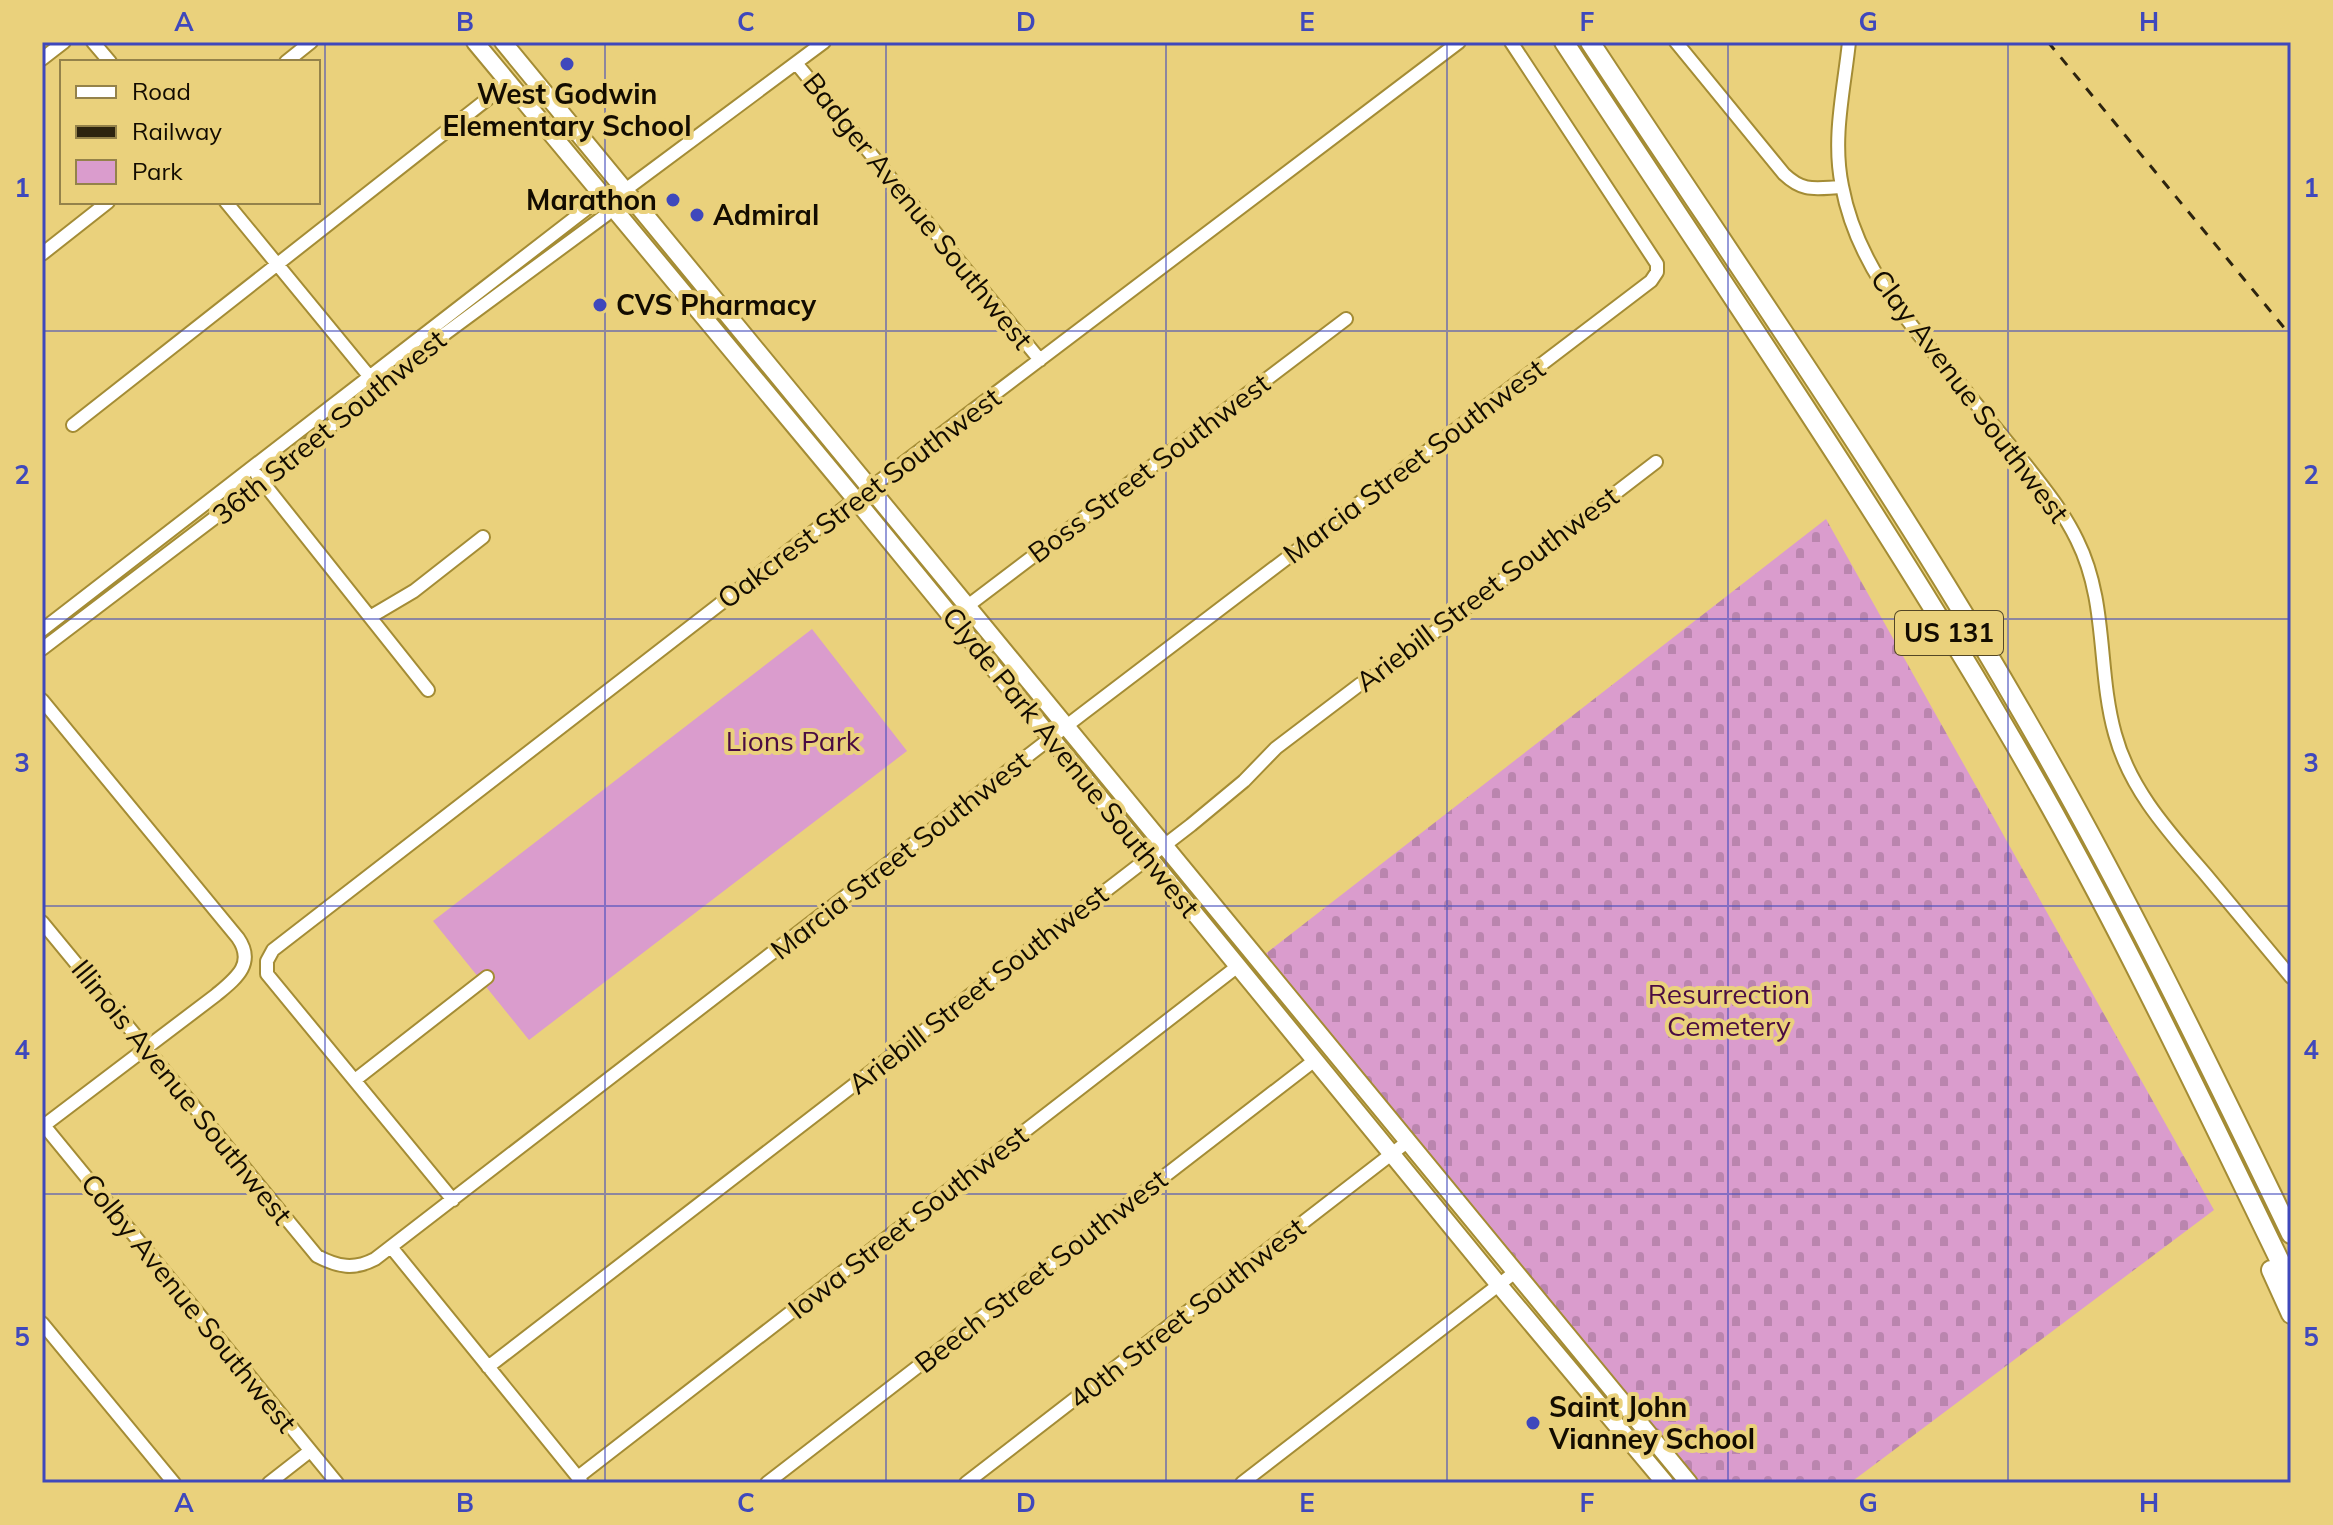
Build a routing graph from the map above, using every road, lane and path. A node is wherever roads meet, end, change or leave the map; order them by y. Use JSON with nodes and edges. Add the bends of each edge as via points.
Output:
{"nodes":[{"id":1,"x":64,"y":42,"type":"edge"},
{"id":2,"x":93,"y":42,"type":"edge"},
{"id":3,"x":311,"y":42,"type":"edge"},
{"id":4,"x":475,"y":42,"type":"edge"},
{"id":5,"x":503,"y":42,"type":"edge"},
{"id":6,"x":824,"y":42,"type":"edge"},
{"id":7,"x":1459,"y":42,"type":"edge"},
{"id":8,"x":1511,"y":42,"type":"edge"},
{"id":9,"x":1549,"y":42,"type":"edge"},
{"id":10,"x":1564,"y":42,"type":"edge"},
{"id":11,"x":1593,"y":42,"type":"edge"},
{"id":12,"x":1676,"y":42,"type":"edge"},
{"id":13,"x":1849,"y":42,"type":"edge"},
{"id":14,"x":42,"y":59,"type":"edge"},
{"id":15,"x":108,"y":60,"type":"edge"},
{"id":16,"x":288,"y":60,"type":"edge"},
{"id":17,"x":796,"y":63,"type":"junction"},
{"id":18,"x":509,"y":82,"type":"junction"},
{"id":19,"x":1625,"y":135,"type":"junction"},
{"id":20,"x":1842,"y":187,"type":"junction"},
{"id":21,"x":626,"y":190,"type":"junction"},
{"id":22,"x":609,"y":202,"type":"junction"},
{"id":23,"x":105,"y":204,"type":"edge"},
{"id":24,"x":228,"y":204,"type":"edge"},
{"id":25,"x":42,"y":254,"type":"edge"},
{"id":26,"x":277,"y":263,"type":"junction"},
{"id":27,"x":1346,"y":319,"type":"dead end"},
{"id":28,"x":1040,"y":360,"type":"junction"},
{"id":29,"x":374,"y":382,"type":"junction"},
{"id":30,"x":73,"y":425,"type":"dead end"},
{"id":31,"x":1656,"y":462,"type":"dead end"},
{"id":32,"x":252,"y":470,"type":"junction"},
{"id":33,"x":263,"y":481,"type":"junction"},
{"id":34,"x":871,"y":488,"type":"junction"},
{"id":35,"x":856,"y":500,"type":"junction"},
{"id":36,"x":483,"y":537,"type":"dead end"},
{"id":37,"x":967,"y":607,"type":"junction"},
{"id":38,"x":370,"y":617,"type":"junction"},
{"id":39,"x":953,"y":617,"type":"junction"},
{"id":40,"x":42,"y":630,"type":"edge"},
{"id":41,"x":42,"y":649,"type":"edge"},
{"id":42,"x":428,"y":690,"type":"dead end"},
{"id":43,"x":42,"y":700,"type":"edge"},
{"id":44,"x":1066,"y":727,"type":"junction"},
{"id":45,"x":1052,"y":739,"type":"junction"},
{"id":46,"x":1163,"y":846,"type":"junction"},
{"id":47,"x":1148,"y":857,"type":"junction"},
{"id":48,"x":42,"y":922,"type":"edge"},
{"id":49,"x":1238,"y":966,"type":"junction"},
{"id":50,"x":487,"y":977,"type":"dead end"},
{"id":51,"x":2291,"y":977,"type":"edge"},
{"id":52,"x":146,"y":1049,"type":"junction"},
{"id":53,"x":1315,"y":1060,"type":"junction"},
{"id":54,"x":2212,"y":1071,"type":"junction"},
{"id":55,"x":355,"y":1080,"type":"junction"},
{"id":56,"x":43,"y":1125,"type":"edge"},
{"id":57,"x":1407,"y":1142,"type":"junction"},
{"id":58,"x":1392,"y":1154,"type":"junction"},
{"id":59,"x":2229,"y":1155,"type":"junction"},
{"id":60,"x":453,"y":1200,"type":"junction"},
{"id":61,"x":2291,"y":1207,"type":"edge"},
{"id":62,"x":2291,"y":1234,"type":"edge"},
{"id":63,"x":391,"y":1247,"type":"junction"},
{"id":64,"x":324,"y":1260,"type":"joint"},
{"id":65,"x":1514,"y":1273,"type":"junction"},
{"id":66,"x":2291,"y":1284,"type":"edge"},
{"id":67,"x":1499,"y":1285,"type":"junction"},
{"id":68,"x":2291,"y":1314,"type":"edge"},
{"id":69,"x":42,"y":1323,"type":"edge"},
{"id":70,"x":488,"y":1367,"type":"junction"},
{"id":71,"x":310,"y":1451,"type":"junction"},
{"id":72,"x":580,"y":1480,"type":"edge"},
{"id":73,"x":174,"y":1483,"type":"edge"},
{"id":74,"x":269,"y":1483,"type":"edge"},
{"id":75,"x":337,"y":1483,"type":"edge"},
{"id":76,"x":767,"y":1483,"type":"edge"},
{"id":77,"x":966,"y":1483,"type":"edge"},
{"id":78,"x":1242,"y":1483,"type":"edge"},
{"id":79,"x":1665,"y":1483,"type":"edge"},
{"id":80,"x":1689,"y":1483,"type":"edge"}],
"edges":[{"from":1,"to":14,"type":"street"},
{"from":2,"to":15,"type":"street"},
{"from":3,"to":16,"type":"street"},
{"from":4,"to":18,"type":"main road","name":"Clyde Park Avenue Southwest"},
{"from":5,"to":21,"type":"main road","name":"Clyde Park Avenue Southwest"},
{"from":6,"to":17,"type":"street","name":"36th Street Southwest"},
{"from":7,"to":28,"type":"street","name":"Oakcrest Street Southwest"},
{"from":8,"to":44,"type":"street","name":"Marcia Street Southwest","via":[[1645,244],[1657,272]]},
{"from":9,"to":19,"type":"highway"},
{"from":10,"to":19,"type":"highway","number":"US 131"},
{"from":11,"to":54,"type":"highway","number":"US 131","via":[[1992,662],[2114,877]]},
{"from":12,"to":20,"type":"street","via":[[1796,185]]},
{"from":13,"to":20,"type":"street","name":"Clay Avenue Southwest","via":[[1838,138]]},
{"from":17,"to":21,"type":"street","name":"36th Street Southwest"},
{"from":17,"to":28,"type":"street","name":"Badger Avenue Southwest"},
{"from":18,"to":22,"type":"main road","name":"Clyde Park Avenue Southwest"},
{"from":18,"to":26,"type":"street"},
{"from":19,"to":59,"type":"highway","number":"US 131","via":[[1912,574],[2004,726],[2133,959]]},
{"from":20,"to":51,"type":"street","name":"Clay Avenue Southwest","via":[[1877,280],[2054,501],[2077,540],[2096,594],[2109,713],[2137,787]]},
{"from":21,"to":22,"type":"street","name":"36th Street Southwest"},
{"from":21,"to":34,"type":"main road","name":"Clyde Park Avenue Southwest"},
{"from":22,"to":29,"type":"street","name":"36th Street Southwest","via":[[594,203]]},
{"from":22,"to":35,"type":"main road","name":"Clyde Park Avenue Southwest"},
{"from":23,"to":25,"type":"street"},
{"from":24,"to":26,"type":"street"},
{"from":26,"to":29,"type":"street"},
{"from":26,"to":30,"type":"street"},
{"from":27,"to":37,"type":"street","name":"Boss Street Southwest"},
{"from":28,"to":34,"type":"street","name":"Oakcrest Street Southwest"},
{"from":29,"to":32,"type":"street","name":"36th Street Southwest"},
{"from":29,"to":33,"type":"street","name":"36th Street Southwest"},
{"from":31,"to":46,"type":"street","name":"Ariebill Street Southwest","via":[[1276,748]]},
{"from":32,"to":33,"type":"street"},
{"from":32,"to":40,"type":"street","name":"36th Street Southwest"},
{"from":33,"to":38,"type":"street"},
{"from":33,"to":41,"type":"street","name":"36th Street Southwest"},
{"from":34,"to":35,"type":"street","name":"Oakcrest Street Southwest"},
{"from":34,"to":37,"type":"main road","name":"Clyde Park Avenue Southwest"},
{"from":35,"to":39,"type":"main road","name":"Clyde Park Avenue Southwest"},
{"from":35,"to":55,"type":"street","name":"Oakcrest Street Southwest","via":[[273,950],[267,974]]},
{"from":36,"to":38,"type":"street","via":[[414,591]]},
{"from":37,"to":39,"type":"street","name":"Boss Street Southwest"},
{"from":37,"to":44,"type":"main road","name":"Clyde Park Avenue Southwest"},
{"from":38,"to":42,"type":"street"},
{"from":39,"to":45,"type":"main road","name":"Clyde Park Avenue Southwest"},
{"from":43,"to":52,"type":"street","via":[[238,938],[246,956],[239,975]]},
{"from":44,"to":45,"type":"street","name":"Marcia Street Southwest"},
{"from":44,"to":46,"type":"main road","name":"Clyde Park Avenue Southwest"},
{"from":45,"to":47,"type":"main road","name":"Clyde Park Avenue Southwest"},
{"from":45,"to":60,"type":"street","name":"Marcia Street Southwest"},
{"from":46,"to":47,"type":"street","name":"Ariebill Street Southwest"},
{"from":46,"to":57,"type":"main road","name":"Clyde Park Avenue Southwest"},
{"from":47,"to":49,"type":"main road","name":"Clyde Park Avenue Southwest"},
{"from":47,"to":70,"type":"street","name":"Ariebill Street Southwest"},
{"from":48,"to":52,"type":"street","name":"Illinois Avenue Southwest"},
{"from":49,"to":53,"type":"main road","name":"Clyde Park Avenue Southwest"},
{"from":49,"to":72,"type":"street","name":"Iowa Street Southwest"},
{"from":50,"to":55,"type":"street"},
{"from":52,"to":56,"type":"street"},
{"from":52,"to":64,"type":"street","name":"Illinois Avenue Southwest","via":[[301,1239]]},
{"from":53,"to":58,"type":"main road","name":"Clyde Park Avenue Southwest"},
{"from":53,"to":76,"type":"street","name":"Beech Street Southwest"},
{"from":54,"to":61,"type":"highway"},
{"from":54,"to":62,"type":"highway","number":"US 131"},
{"from":55,"to":60,"type":"street"},
{"from":56,"to":71,"type":"street","name":"Colby Avenue Southwest"},
{"from":57,"to":58,"type":"street","name":"40th Street Southwest"},
{"from":57,"to":65,"type":"main road","name":"Clyde Park Avenue Southwest"},
{"from":58,"to":67,"type":"main road","name":"Clyde Park Avenue Southwest"},
{"from":58,"to":77,"type":"street","name":"40th Street Southwest"},
{"from":59,"to":66,"type":"highway","number":"US 131"},
{"from":59,"to":68,"type":"highway"},
{"from":60,"to":63,"type":"street","name":"Marcia Street Southwest"},
{"from":63,"to":64,"type":"street","name":"Marcia Street Southwest","via":[[355,1267]]},
{"from":63,"to":70,"type":"street"},
{"from":65,"to":67,"type":"street"},
{"from":65,"to":80,"type":"main road","name":"Clyde Park Avenue Southwest"},
{"from":67,"to":78,"type":"street"},
{"from":67,"to":79,"type":"main road","name":"Clyde Park Avenue Southwest"},
{"from":69,"to":73,"type":"street"},
{"from":70,"to":72,"type":"street"},
{"from":71,"to":74,"type":"street"},
{"from":71,"to":75,"type":"street","name":"Colby Avenue Southwest"}]}
